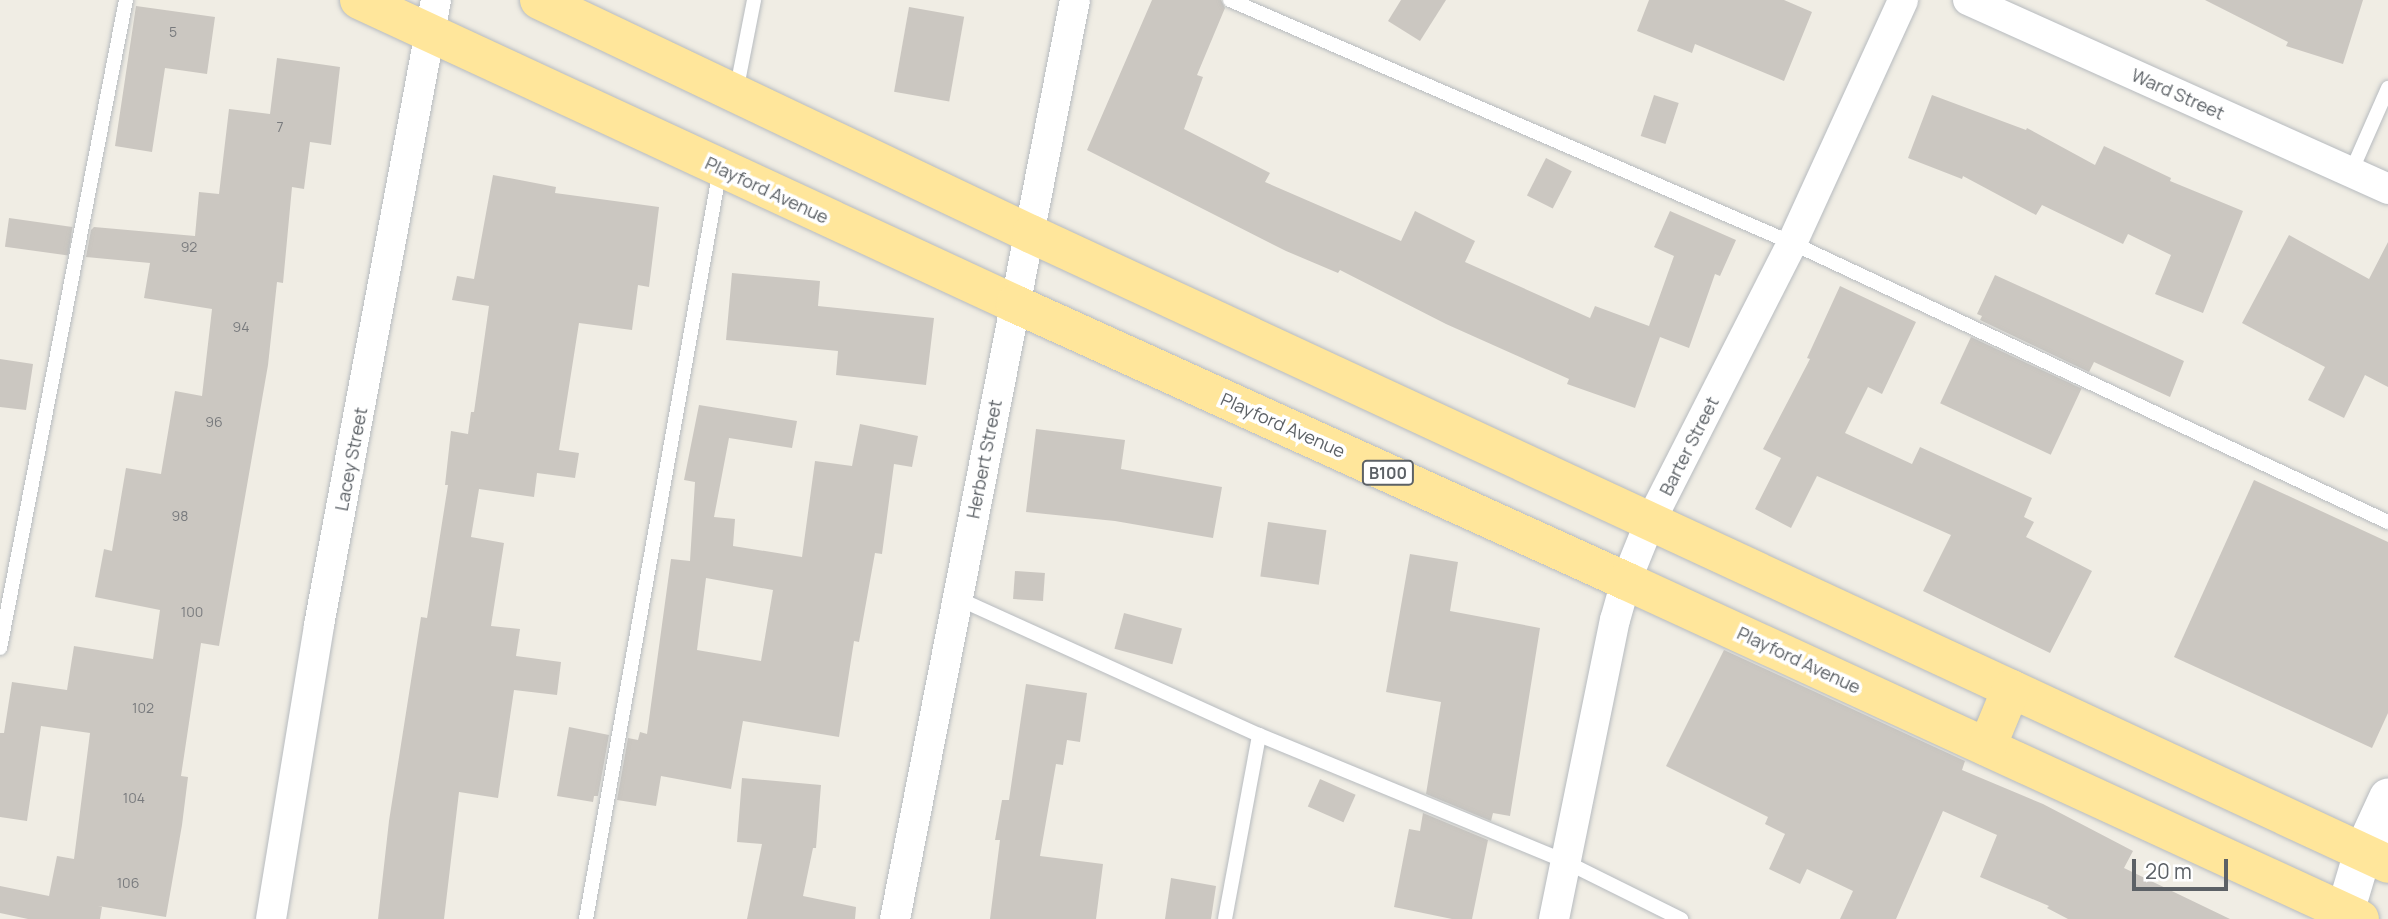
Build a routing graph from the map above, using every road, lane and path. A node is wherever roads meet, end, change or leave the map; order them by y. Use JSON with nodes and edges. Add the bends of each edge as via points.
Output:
{"nodes":[{"id":1,"x":126,"y":0,"type":"edge"},
{"id":2,"x":359,"y":0,"type":"edge"},
{"id":3,"x":539,"y":0,"type":"edge"},
{"id":4,"x":754,"y":0,"type":"edge"},
{"id":5,"x":1075,"y":0,"type":"edge"},
{"id":6,"x":1230,"y":0,"type":"edge"},
{"id":7,"x":1903,"y":0,"type":"edge"},
{"id":8,"x":1968,"y":0,"type":"edge"},
{"id":9,"x":433,"y":17,"type":"edge"},
{"id":10,"x":2388,"y":88,"type":"edge"},
{"id":11,"x":736,"y":94,"type":"junction"},
{"id":12,"x":720,"y":169,"type":"junction"},
{"id":13,"x":2351,"y":172,"type":"junction"},
{"id":14,"x":2388,"y":189,"type":"edge"},
{"id":15,"x":1031,"y":234,"type":"junction"},
{"id":16,"x":1792,"y":243,"type":"junction"},
{"id":17,"x":1015,"y":304,"type":"junction"},
{"id":18,"x":1650,"y":522,"type":"junction"},
{"id":19,"x":2388,"y":522,"type":"edge"},
{"id":20,"x":1626,"y":581,"type":"junction"},
{"id":21,"x":957,"y":598,"type":"junction"},
{"id":22,"x":0,"y":648,"type":"edge"},
{"id":23,"x":2011,"y":689,"type":"junction"},
{"id":24,"x":1259,"y":735,"type":"junction"},
{"id":25,"x":1987,"y":747,"type":"junction"},
{"id":26,"x":2388,"y":798,"type":"edge"},
{"id":27,"x":2375,"y":858,"type":"edge"},
{"id":28,"x":1564,"y":861,"type":"junction"},
{"id":29,"x":2349,"y":917,"type":"edge"},
{"id":30,"x":271,"y":919,"type":"edge"},
{"id":31,"x":586,"y":919,"type":"edge"},
{"id":32,"x":895,"y":919,"type":"edge"},
{"id":33,"x":1226,"y":919,"type":"edge"},
{"id":34,"x":1554,"y":919,"type":"edge"},
{"id":35,"x":1681,"y":919,"type":"edge"}],
"edges":[{"from":1,"to":22,"type":"lane"},
{"from":2,"to":9,"type":"highway","name":"Playford Avenue","number":"B100"},
{"from":3,"to":11,"type":"highway"},
{"from":4,"to":11,"type":"lane"},
{"from":5,"to":15,"type":"street","name":"Herbert Street"},
{"from":6,"to":16,"type":"lane"},
{"from":7,"to":16,"type":"street","name":"Barter Street"},
{"from":8,"to":13,"type":"street","name":"Ward Street"},
{"from":9,"to":12,"type":"highway","name":"Playford Avenue","number":"B100"},
{"from":9,"to":30,"type":"street","name":"Lacey Street","via":[[319,625]]},
{"from":10,"to":13,"type":"lane"},
{"from":11,"to":15,"type":"highway"},
{"from":12,"to":17,"type":"highway","name":"Playford Avenue","number":"B100"},
{"from":12,"to":31,"type":"lane"},
{"from":13,"to":14,"type":"street","name":"Ward Street"},
{"from":15,"to":17,"type":"street","name":"Herbert Street"},
{"from":15,"to":18,"type":"highway"},
{"from":16,"to":18,"type":"street","name":"Barter Street"},
{"from":16,"to":19,"type":"lane"},
{"from":17,"to":20,"type":"highway","name":"Playford Avenue","number":"B100"},
{"from":17,"to":21,"type":"street","name":"Herbert Street"},
{"from":18,"to":20,"type":"street","name":"Barter Street"},
{"from":18,"to":23,"type":"highway"},
{"from":20,"to":25,"type":"highway","name":"Playford Avenue","number":"B100"},
{"from":20,"to":28,"type":"street","name":"Barter Street"},
{"from":21,"to":24,"type":"lane"},
{"from":21,"to":32,"type":"street","name":"Herbert Street"},
{"from":23,"to":25,"type":"highway"},
{"from":23,"to":27,"type":"highway"},
{"from":24,"to":28,"type":"lane"},
{"from":24,"to":33,"type":"lane"},
{"from":25,"to":29,"type":"highway","name":"Playford Avenue","number":"B100"},
{"from":26,"to":27,"type":"main road"},
{"from":27,"to":29,"type":"main road"},
{"from":28,"to":34,"type":"street","name":"Barter Street"},
{"from":28,"to":35,"type":"lane"}]}
